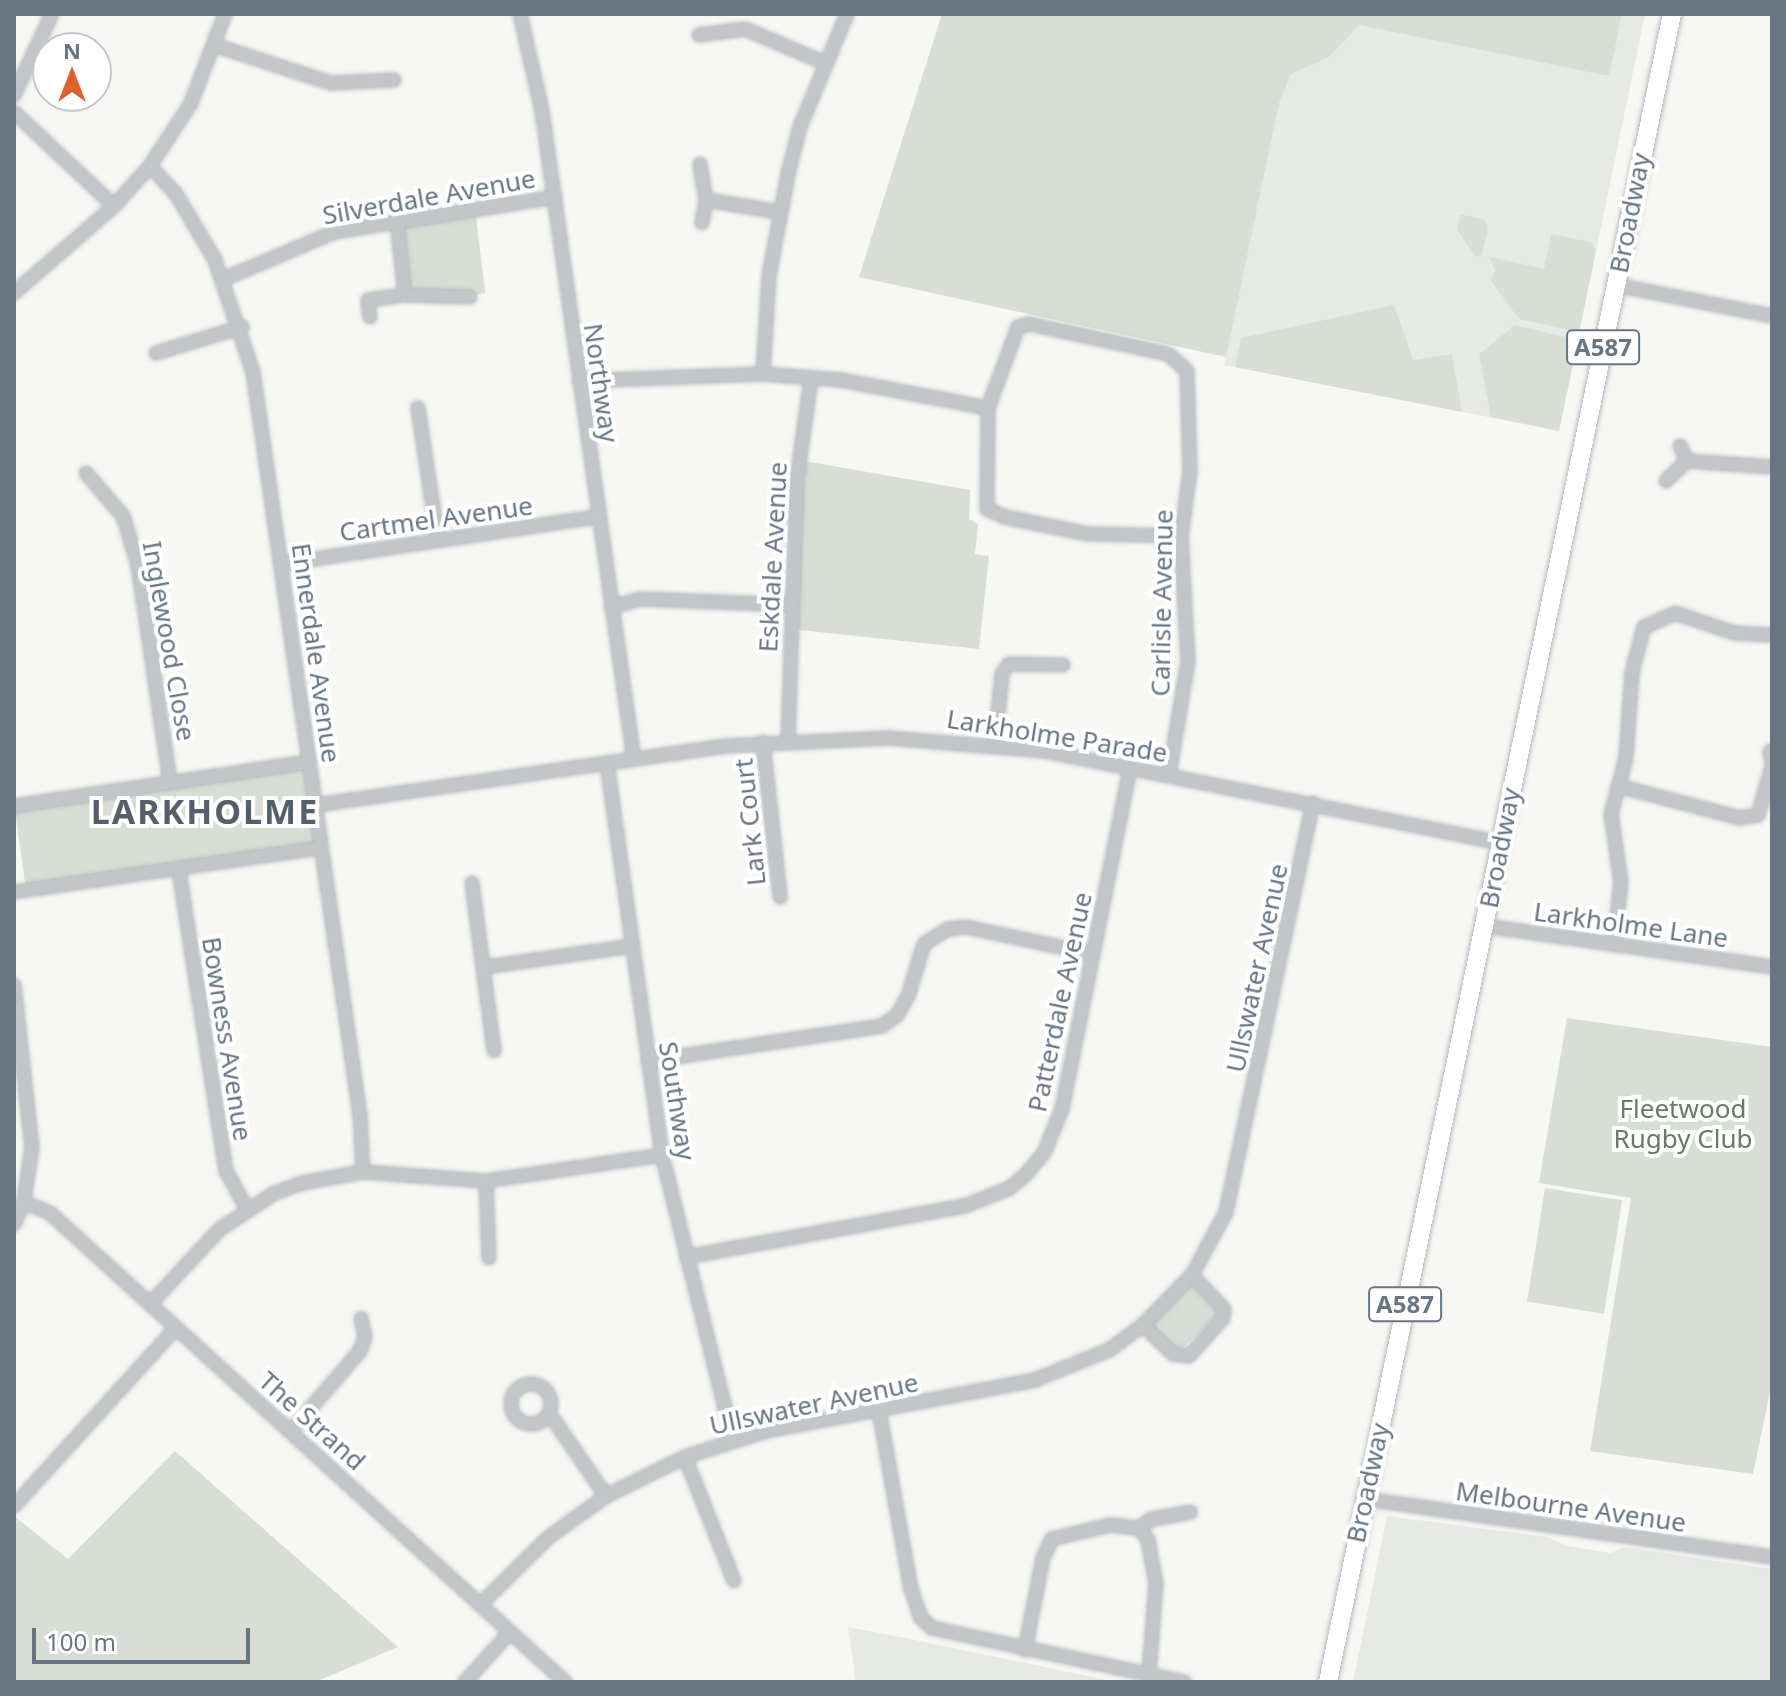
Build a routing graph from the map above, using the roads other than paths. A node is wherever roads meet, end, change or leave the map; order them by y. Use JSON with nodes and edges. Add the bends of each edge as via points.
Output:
{"nodes":[{"id":1,"x":52,"y":14,"type":"edge"},
{"id":2,"x":225,"y":14,"type":"edge"},
{"id":3,"x":520,"y":14,"type":"edge"},
{"id":4,"x":847,"y":14,"type":"edge"},
{"id":5,"x":1672,"y":14,"type":"edge"},
{"id":6,"x":699,"y":35,"type":"dead end"},
{"id":7,"x":217,"y":46,"type":"junction"},
{"id":8,"x":825,"y":63,"type":"junction"},
{"id":9,"x":394,"y":80,"type":"dead end"},
{"id":10,"x":14,"y":95,"type":"edge"},
{"id":11,"x":14,"y":112,"type":"edge"},
{"id":12,"x":700,"y":164,"type":"dead end"},
{"id":13,"x":150,"y":166,"type":"junction"},
{"id":14,"x":555,"y":197,"type":"junction"},
{"id":15,"x":706,"y":200,"type":"junction"},
{"id":16,"x":114,"y":206,"type":"junction"},
{"id":17,"x":779,"y":212,"type":"junction"},
{"id":18,"x":397,"y":220,"type":"junction"},
{"id":19,"x":702,"y":223,"type":"dead end"},
{"id":20,"x":224,"y":279,"type":"junction"},
{"id":21,"x":1616,"y":285,"type":"junction"},
{"id":22,"x":14,"y":293,"type":"edge"},
{"id":23,"x":405,"y":295,"type":"junction"},
{"id":24,"x":470,"y":297,"type":"dead end"},
{"id":25,"x":1772,"y":316,"type":"edge"},
{"id":26,"x":370,"y":317,"type":"dead end"},
{"id":27,"x":242,"y":327,"type":"junction"},
{"id":28,"x":156,"y":353,"type":"dead end"},
{"id":29,"x":763,"y":374,"type":"junction"},
{"id":30,"x":811,"y":378,"type":"junction"},
{"id":31,"x":579,"y":381,"type":"junction"},
{"id":32,"x":418,"y":408,"type":"dead end"},
{"id":33,"x":988,"y":408,"type":"junction"},
{"id":34,"x":1680,"y":446,"type":"dead end"},
{"id":35,"x":1687,"y":461,"type":"junction"},
{"id":36,"x":1772,"y":467,"type":"edge"},
{"id":37,"x":86,"y":473,"type":"dead end"},
{"id":38,"x":1666,"y":481,"type":"dead end"},
{"id":39,"x":597,"y":517,"type":"junction"},
{"id":40,"x":1181,"y":536,"type":"junction"},
{"id":41,"x":438,"y":540,"type":"junction"},
{"id":42,"x":281,"y":564,"type":"junction"},
{"id":43,"x":792,"y":605,"type":"junction"},
{"id":44,"x":611,"y":607,"type":"junction"},
{"id":45,"x":1772,"y":635,"type":"edge"},
{"id":46,"x":1063,"y":665,"type":"dead end"},
{"id":47,"x":788,"y":740,"type":"junction"},
{"id":48,"x":763,"y":742,"type":"junction"},
{"id":49,"x":995,"y":744,"type":"junction"},
{"id":50,"x":634,"y":760,"type":"junction"},
{"id":51,"x":1771,"y":761,"type":"edge"},
{"id":52,"x":309,"y":762,"type":"junction"},
{"id":53,"x":607,"y":763,"type":"junction"},
{"id":54,"x":1130,"y":768,"type":"junction"},
{"id":55,"x":1169,"y":775,"type":"junction"},
{"id":56,"x":170,"y":783,"type":"junction"},
{"id":57,"x":1618,"y":786,"type":"junction"},
{"id":58,"x":1313,"y":803,"type":"junction"},
{"id":59,"x":316,"y":805,"type":"junction"},
{"id":60,"x":14,"y":806,"type":"edge"},
{"id":61,"x":1501,"y":843,"type":"junction"},
{"id":62,"x":321,"y":848,"type":"junction"},
{"id":63,"x":179,"y":871,"type":"junction"},
{"id":64,"x":472,"y":883,"type":"dead end"},
{"id":65,"x":14,"y":892,"type":"edge"},
{"id":66,"x":780,"y":897,"type":"dead end"},
{"id":67,"x":1485,"y":926,"type":"junction"},
{"id":68,"x":1614,"y":945,"type":"junction"},
{"id":69,"x":632,"y":946,"type":"junction"},
{"id":70,"x":1093,"y":954,"type":"junction"},
{"id":71,"x":485,"y":967,"type":"junction"},
{"id":72,"x":1772,"y":967,"type":"edge"},
{"id":73,"x":14,"y":985,"type":"edge"},
{"id":74,"x":494,"y":1051,"type":"dead end"},
{"id":75,"x":648,"y":1061,"type":"junction"},
{"id":76,"x":662,"y":1155,"type":"junction"},
{"id":77,"x":363,"y":1172,"type":"junction"},
{"id":78,"x":486,"y":1181,"type":"junction"},
{"id":79,"x":24,"y":1202,"type":"junction"},
{"id":80,"x":247,"y":1209,"type":"junction"},
{"id":81,"x":14,"y":1224,"type":"edge"},
{"id":82,"x":686,"y":1257,"type":"junction"},
{"id":83,"x":489,"y":1258,"type":"dead end"},
{"id":84,"x":1192,"y":1275,"type":"junction"},
{"id":85,"x":150,"y":1304,"type":"junction"},
{"id":86,"x":361,"y":1318,"type":"dead end"},
{"id":87,"x":1143,"y":1325,"type":"junction"},
{"id":88,"x":176,"y":1328,"type":"junction"},
{"id":89,"x":879,"y":1410,"type":"junction"},
{"id":90,"x":549,"y":1413,"type":"dead end"},
{"id":91,"x":291,"y":1431,"type":"junction"},
{"id":92,"x":733,"y":1440,"type":"junction"},
{"id":93,"x":685,"y":1457,"type":"junction"},
{"id":94,"x":606,"y":1496,"type":"junction"},
{"id":95,"x":1365,"y":1499,"type":"junction"},
{"id":96,"x":14,"y":1506,"type":"edge"},
{"id":97,"x":1190,"y":1512,"type":"dead end"},
{"id":98,"x":1139,"y":1528,"type":"junction"},
{"id":99,"x":1772,"y":1557,"type":"edge"},
{"id":100,"x":734,"y":1581,"type":"dead end"},
{"id":101,"x":481,"y":1604,"type":"junction"},
{"id":102,"x":510,"y":1632,"type":"junction"},
{"id":103,"x":1025,"y":1650,"type":"junction"},
{"id":104,"x":1149,"y":1675,"type":"junction"},
{"id":105,"x":465,"y":1682,"type":"edge"},
{"id":106,"x":565,"y":1682,"type":"edge"},
{"id":107,"x":1184,"y":1682,"type":"edge"},
{"id":108,"x":1328,"y":1682,"type":"edge"}],
"edges":[{"from":1,"to":10,"type":"street"},
{"from":2,"to":7,"type":"street"},
{"from":3,"to":14,"type":"street","name":"Northway"},
{"from":4,"to":8,"type":"street"},
{"from":5,"to":21,"type":"main road","name":"Broadway","number":"A587"},
{"from":6,"to":8,"type":"street","via":[[745,29]]},
{"from":7,"to":9,"type":"street","via":[[331,83]]},
{"from":7,"to":13,"type":"street","via":[[191,103]]},
{"from":8,"to":17,"type":"street","via":[[800,127]]},
{"from":11,"to":16,"type":"street"},
{"from":12,"to":15,"type":"street"},
{"from":13,"to":16,"type":"street"},
{"from":13,"to":20,"type":"street","name":"Ennerdale Avenue","via":[[176,194]]},
{"from":14,"to":18,"type":"street","name":"Silverdale Avenue"},
{"from":14,"to":31,"type":"street","name":"Northway"},
{"from":15,"to":17,"type":"street"},
{"from":15,"to":19,"type":"street"},
{"from":16,"to":22,"type":"street"},
{"from":17,"to":29,"type":"street"},
{"from":18,"to":20,"type":"street","name":"Silverdale Avenue","via":[[334,232]]},
{"from":18,"to":23,"type":"street"},
{"from":20,"to":27,"type":"street","name":"Ennerdale Avenue"},
{"from":21,"to":25,"type":"street"},
{"from":21,"to":61,"type":"main road","name":"Broadway","number":"A587"},
{"from":23,"to":24,"type":"street"},
{"from":23,"to":26,"type":"street","via":[[368,300]]},
{"from":27,"to":28,"type":"street"},
{"from":27,"to":42,"type":"street","name":"Ennerdale Avenue","via":[[258,397]]},
{"from":29,"to":30,"type":"street"},
{"from":29,"to":31,"type":"street"},
{"from":30,"to":33,"type":"street"},
{"from":30,"to":43,"type":"street","name":"Eskdale Avenue","via":[[797,480]]},
{"from":31,"to":39,"type":"street","name":"Northway"},
{"from":32,"to":41,"type":"street"},
{"from":33,"to":40,"type":"street","via":[[987,509],[1088,534]]},
{"from":33,"to":40,"type":"street","name":"Carlisle Avenue","via":[[1018,327],[1029,324],[1180,361],[1189,384],[1190,472]]},
{"from":34,"to":35,"type":"street"},
{"from":35,"to":36,"type":"street"},
{"from":35,"to":38,"type":"street"},
{"from":37,"to":56,"type":"street","name":"Inglewood Close","via":[[123,516],[138,565]]},
{"from":39,"to":41,"type":"street","name":"Cartmel Avenue"},
{"from":39,"to":44,"type":"street","name":"Northway"},
{"from":40,"to":55,"type":"street","name":"Carlisle Avenue","via":[[1188,661]]},
{"from":41,"to":42,"type":"street","name":"Cartmel Avenue"},
{"from":42,"to":52,"type":"street","name":"Ennerdale Avenue"},
{"from":43,"to":44,"type":"street","via":[[640,599]]},
{"from":43,"to":47,"type":"street","name":"Eskdale Avenue"},
{"from":44,"to":50,"type":"street","name":"Northway"},
{"from":45,"to":57,"type":"street","via":[[1734,633],[1675,613],[1644,627],[1632,672],[1629,735]]},
{"from":46,"to":49,"type":"street","via":[[1009,664],[1002,674]]},
{"from":47,"to":48,"type":"street","name":"Larkholme Parade"},
{"from":47,"to":49,"type":"street","name":"Larkholme Parade"},
{"from":48,"to":50,"type":"street","name":"Larkholme Parade"},
{"from":48,"to":66,"type":"street","name":"Lark Court"},
{"from":49,"to":54,"type":"street","name":"Larkholme Parade"},
{"from":50,"to":53,"type":"street","name":"Larkholme Parade"},
{"from":51,"to":57,"type":"street","via":[[1758,815],[1740,818]]},
{"from":52,"to":56,"type":"street"},
{"from":52,"to":59,"type":"street","name":"Ennerdale Avenue"},
{"from":53,"to":59,"type":"street","name":"Larkholme Parade"},
{"from":53,"to":69,"type":"street","name":"Southway"},
{"from":54,"to":55,"type":"street","name":"Larkholme Parade"},
{"from":54,"to":70,"type":"street","name":"Patterdale Avenue"},
{"from":55,"to":58,"type":"street","name":"Larkholme Parade"},
{"from":56,"to":60,"type":"street"},
{"from":57,"to":68,"type":"street","via":[[1611,814],[1621,882]]},
{"from":58,"to":61,"type":"street","name":"Larkholme Parade"},
{"from":58,"to":84,"type":"street","name":"Ullswater Avenue","via":[[1235,1184],[1212,1243]]},
{"from":59,"to":62,"type":"street","name":"Ennerdale Avenue"},
{"from":61,"to":67,"type":"main road","name":"Broadway","number":"A587"},
{"from":62,"to":63,"type":"street"},
{"from":62,"to":77,"type":"street","name":"Ennerdale Avenue","via":[[360,1115]]},
{"from":63,"to":65,"type":"street"},
{"from":63,"to":80,"type":"street","name":"Bowness Avenue","via":[[226,1171]]},
{"from":64,"to":71,"type":"street"},
{"from":67,"to":68,"type":"street","name":"Larkholme Lane"},
{"from":67,"to":95,"type":"main road","name":"Broadway","number":"A587"},
{"from":68,"to":72,"type":"street","name":"Larkholme Lane"},
{"from":69,"to":71,"type":"street"},
{"from":69,"to":75,"type":"street","name":"Southway"},
{"from":70,"to":75,"type":"street","via":[[966,927],[948,929],[924,944],[908,996],[897,1015],[882,1026]]},
{"from":70,"to":82,"type":"street","name":"Patterdale Avenue","via":[[1054,1133],[1044,1153],[1010,1188],[965,1206]]},
{"from":71,"to":74,"type":"street"},
{"from":73,"to":79,"type":"street","via":[[32,1122]]},
{"from":75,"to":76,"type":"street","name":"Southway"},
{"from":76,"to":78,"type":"street"},
{"from":76,"to":82,"type":"street","name":"Southway"},
{"from":77,"to":78,"type":"street"},
{"from":77,"to":80,"type":"street","via":[[302,1183]]},
{"from":78,"to":83,"type":"street"},
{"from":79,"to":81,"type":"street"},
{"from":79,"to":85,"type":"street","name":"The Strand","via":[[50,1213]]},
{"from":80,"to":85,"type":"street","via":[[205,1244]]},
{"from":82,"to":92,"type":"street","name":"Southway"},
{"from":84,"to":87,"type":"street","name":"Ullswater Avenue"},
{"from":84,"to":87,"type":"street","via":[[1224,1309],[1223,1318],[1189,1356],[1173,1354]]},
{"from":85,"to":88,"type":"street","name":"The Strand"},
{"from":86,"to":91,"type":"street","via":[[365,1337],[360,1351]]},
{"from":87,"to":89,"type":"street","name":"Ullswater Avenue","via":[[1098,1356],[1035,1380]]},
{"from":88,"to":91,"type":"street","name":"The Strand"},
{"from":88,"to":96,"type":"street"},
{"from":89,"to":92,"type":"street","name":"Ullswater Avenue"},
{"from":89,"to":103,"type":"street","via":[[911,1589],[921,1618],[946,1634]]},
{"from":90,"to":94,"type":"street"},
{"from":91,"to":101,"type":"street","name":"The Strand"},
{"from":92,"to":93,"type":"street","name":"Ullswater Avenue"},
{"from":93,"to":94,"type":"street","name":"Ullswater Avenue"},
{"from":93,"to":100,"type":"street"},
{"from":94,"to":101,"type":"street","name":"Ullswater Avenue","via":[[549,1537]]},
{"from":95,"to":99,"type":"street","name":"Melbourne Avenue"},
{"from":95,"to":108,"type":"main road","name":"Broadway","number":"A587"},
{"from":97,"to":98,"type":"street","via":[[1152,1519]]},
{"from":98,"to":103,"type":"street","via":[[1110,1525],[1052,1539],[1043,1558]]},
{"from":98,"to":104,"type":"street","via":[[1148,1540],[1156,1583]]},
{"from":101,"to":102,"type":"street","name":"The Strand"},
{"from":102,"to":105,"type":"street"},
{"from":102,"to":106,"type":"street","name":"The Strand"},
{"from":103,"to":104,"type":"street"},
{"from":104,"to":107,"type":"street"}]}
